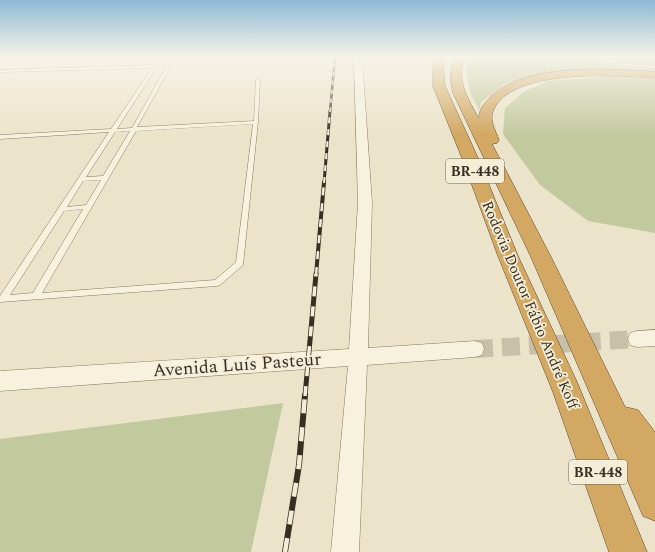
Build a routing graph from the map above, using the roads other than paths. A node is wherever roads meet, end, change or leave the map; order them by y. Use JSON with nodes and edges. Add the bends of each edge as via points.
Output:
{"nodes":[{"id":1,"x":144,"y":83,"type":"edge"},
{"id":2,"x":160,"y":83,"type":"edge"},
{"id":3,"x":258,"y":83,"type":"edge"},
{"id":4,"x":359,"y":83,"type":"edge"},
{"id":5,"x":437,"y":83,"type":"edge"},
{"id":6,"x":439,"y":83,"type":"edge"},
{"id":7,"x":456,"y":83,"type":"edge"},
{"id":8,"x":519,"y":83,"type":"edge"},
{"id":9,"x":439,"y":86,"type":"junction"},
{"id":10,"x":256,"y":122,"type":"junction"},
{"id":11,"x":134,"y":129,"type":"junction"},
{"id":12,"x":112,"y":131,"type":"junction"},
{"id":13,"x":0,"y":137,"type":"edge"},
{"id":14,"x":491,"y":157,"type":"junction"},
{"id":15,"x":105,"y":178,"type":"junction"},
{"id":16,"x":81,"y":179,"type":"junction"},
{"id":17,"x":88,"y":207,"type":"junction"},
{"id":18,"x":62,"y":208,"type":"junction"},
{"id":19,"x":36,"y":296,"type":"junction"},
{"id":20,"x":2,"y":299,"type":"edge"},
{"id":21,"x":655,"y":338,"type":"edge"},
{"id":22,"x":637,"y":339,"type":"tunnel mouth"},
{"id":23,"x":475,"y":349,"type":"tunnel mouth"},
{"id":24,"x":358,"y":357,"type":"junction"},
{"id":25,"x":0,"y":381,"type":"edge"},
{"id":26,"x":605,"y":394,"type":"junction"},
{"id":27,"x":655,"y":458,"type":"edge"},
{"id":28,"x":655,"y":504,"type":"edge"},
{"id":29,"x":345,"y":552,"type":"edge"},
{"id":30,"x":628,"y":552,"type":"edge"}],
"edges":[{"from":1,"to":12,"type":"lane"},
{"from":2,"to":11,"type":"lane"},
{"from":3,"to":10,"type":"lane"},
{"from":4,"to":24,"type":"street","via":[[366,203]]},
{"from":5,"to":9,"type":"highway","number":"BR-448"},
{"from":6,"to":9,"type":"highway","name":"Rodovia Doutor Fábio André Koff","number":"BR-448"},
{"from":7,"to":14,"type":"highway","name":"Rodovia Doutor Fábio André Koff","number":"BR-448"},
{"from":8,"to":14,"type":"highway","via":[[500,92],[485,112],[487,127],[496,149]]},
{"from":9,"to":30,"type":"highway","name":"Rodovia Doutor Fábio André Koff","number":"BR-448","via":[[567,392]]},
{"from":10,"to":11,"type":"lane"},
{"from":10,"to":19,"type":"lane","via":[[240,263],[217,283]]},
{"from":11,"to":12,"type":"lane"},
{"from":11,"to":15,"type":"lane"},
{"from":12,"to":13,"type":"lane"},
{"from":12,"to":16,"type":"lane"},
{"from":14,"to":26,"type":"highway","name":"Rodovia Doutor Fábio André Koff","number":"BR-448"},
{"from":15,"to":16,"type":"lane"},
{"from":15,"to":17,"type":"lane"},
{"from":16,"to":18,"type":"lane"},
{"from":17,"to":18,"type":"lane"},
{"from":17,"to":19,"type":"lane"},
{"from":18,"to":20,"type":"lane"},
{"from":19,"to":20,"type":"lane"},
{"from":21,"to":22,"type":"street"},
{"from":23,"to":24,"type":"street","name":"Avenida Luís Pasteur"},
{"from":24,"to":25,"type":"street","name":"Avenida Luís Pasteur"},
{"from":24,"to":29,"type":"street"},
{"from":26,"to":27,"type":"highway"},
{"from":26,"to":28,"type":"highway","name":"Rodovia Doutor Fábio André Koff","number":"BR-448"}]}
